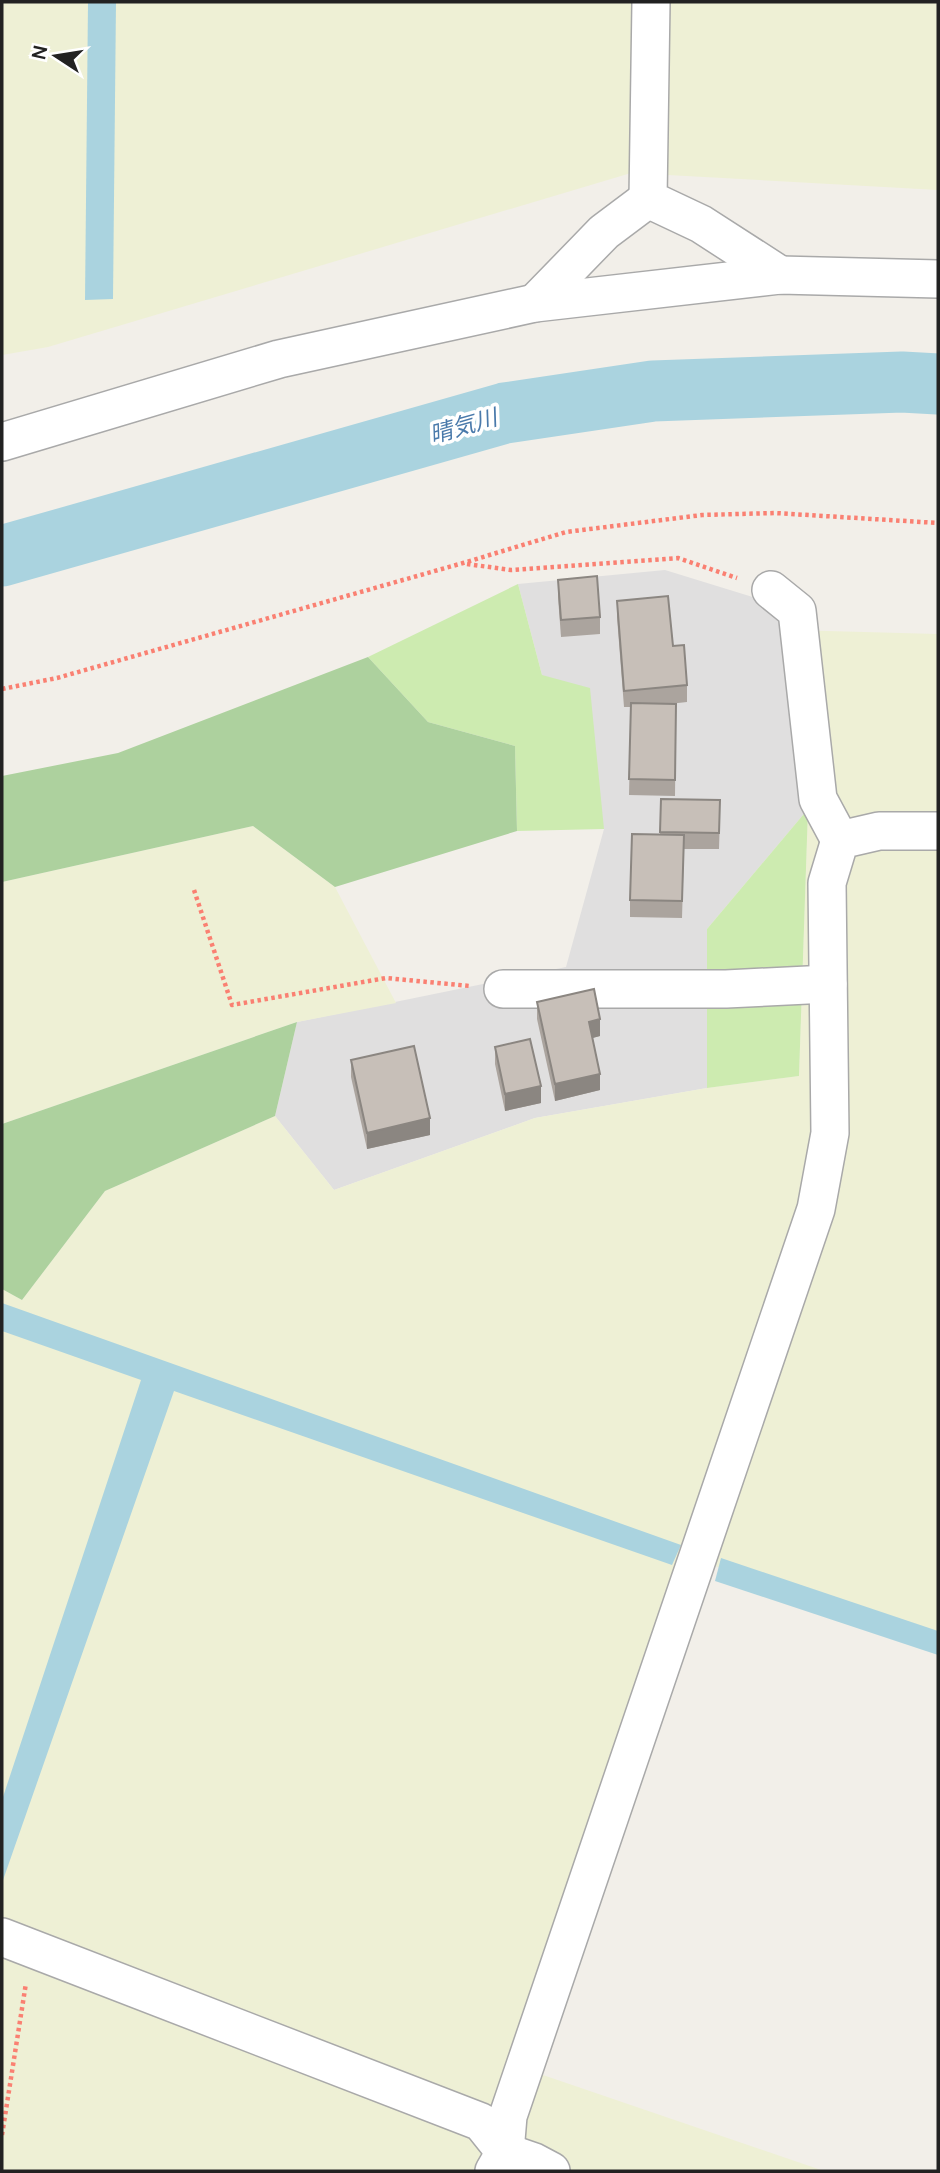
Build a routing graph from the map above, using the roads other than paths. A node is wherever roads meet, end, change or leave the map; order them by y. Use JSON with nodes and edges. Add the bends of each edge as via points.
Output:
{"nodes":[{"id":1,"x":651,"y":2,"type":"edge"},
{"id":2,"x":648,"y":200,"type":"junction"},
{"id":3,"x":780,"y":275,"type":"junction"},
{"id":4,"x":938,"y":279,"type":"edge"},
{"id":5,"x":535,"y":303,"type":"junction"},
{"id":6,"x":2,"y":442,"type":"edge"},
{"id":7,"x":771,"y":590,"type":"road end"},
{"id":8,"x":938,"y":831,"type":"edge"},
{"id":9,"x":841,"y":840,"type":"junction"},
{"id":10,"x":828,"y":984,"type":"junction"},
{"id":11,"x":503,"y":989,"type":"road end"},
{"id":12,"x":16,"y":1943,"type":"edge"},
{"id":13,"x":499,"y":2162,"type":"edge"},
{"id":14,"x":551,"y":2171,"type":"edge"}],
"edges":[{"from":1,"to":2,"type":"street"},
{"from":2,"to":3,"type":"street","via":[[701,224]]},
{"from":2,"to":5,"type":"street","via":[[604,232]]},
{"from":3,"to":4,"type":"street"},
{"from":3,"to":5,"type":"street"},
{"from":5,"to":6,"type":"street","via":[[279,359]]},
{"from":7,"to":9,"type":"street","via":[[797,611],[818,799]]},
{"from":8,"to":9,"type":"street","via":[[879,831]]},
{"from":9,"to":10,"type":"street","via":[[827,883]]},
{"from":10,"to":11,"type":"street"},
{"from":10,"to":13,"type":"street","via":[[830,1133],[816,1209],[508,2116]]},
{"from":12,"to":13,"type":"street","via":[[481,2122]]},
{"from":13,"to":14,"type":"street","via":[[534,2162]]}]}
